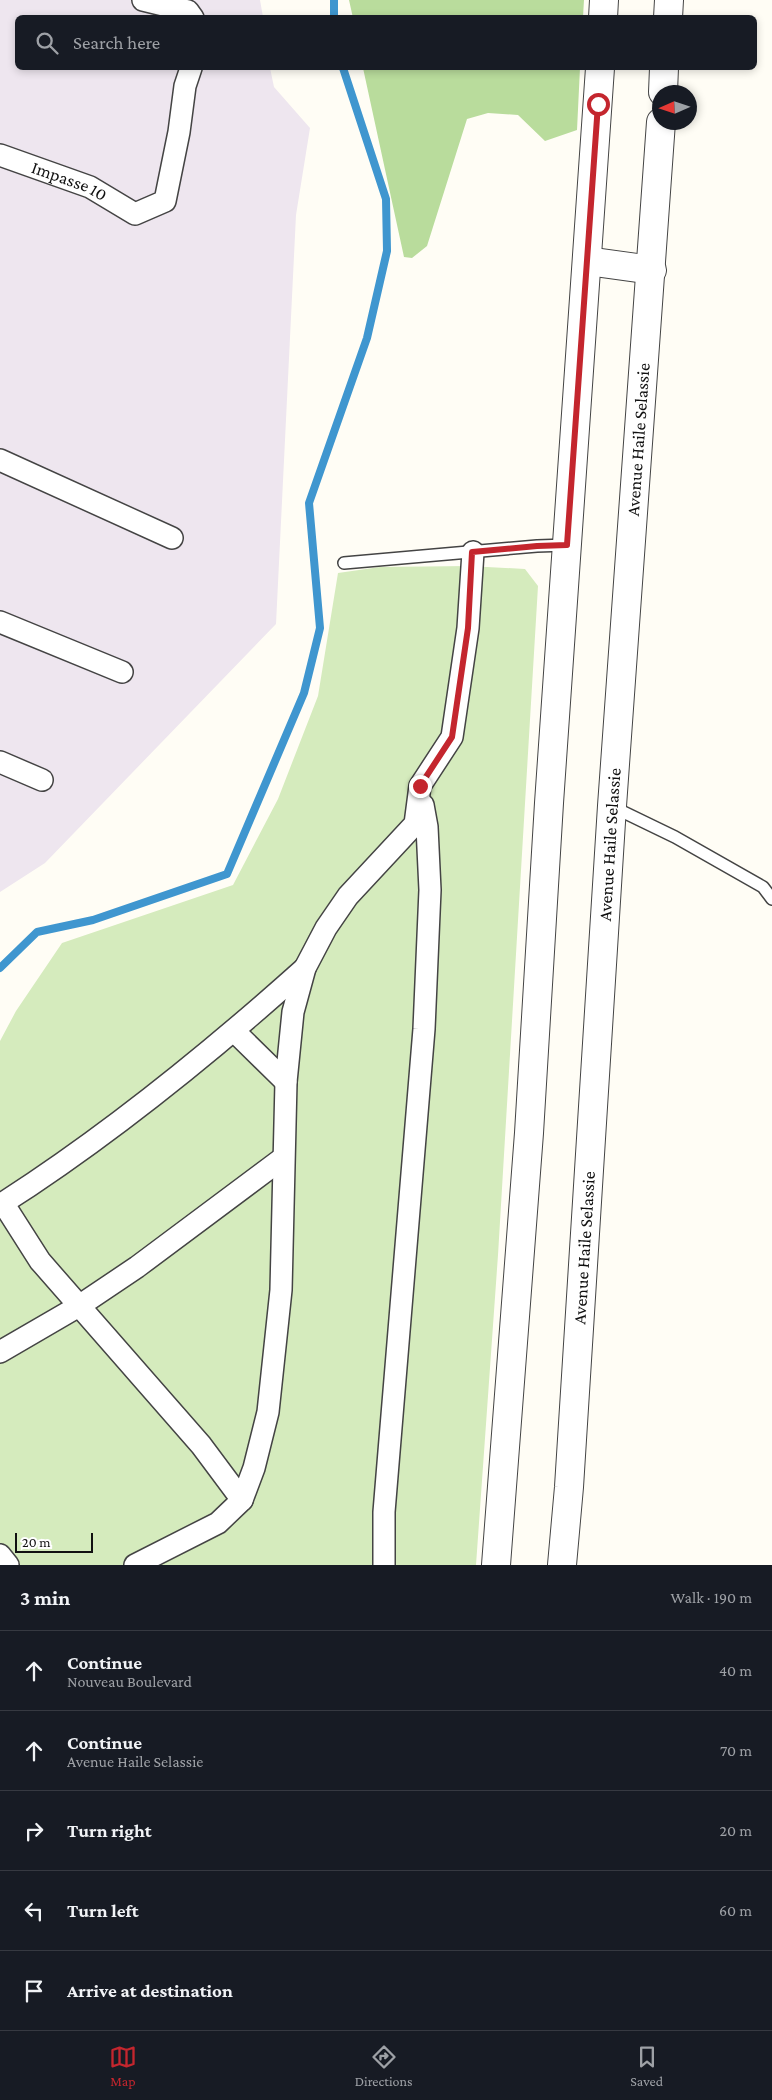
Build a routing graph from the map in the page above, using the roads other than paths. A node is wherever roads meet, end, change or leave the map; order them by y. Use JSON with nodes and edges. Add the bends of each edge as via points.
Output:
{"nodes":[{"id":1,"x":143,"y":0,"type":"edge"},
{"id":2,"x":604,"y":0,"type":"edge"},
{"id":3,"x":669,"y":0,"type":"edge"},
{"id":4,"x":190,"y":15,"type":"edge"},
{"id":5,"x":603,"y":15,"type":"edge"},
{"id":6,"x":668,"y":15,"type":"edge"},
{"id":7,"x":190,"y":70,"type":"edge"},
{"id":8,"x":600,"y":70,"type":"edge"},
{"id":9,"x":664,"y":70,"type":"edge"},
{"id":10,"x":663,"y":85,"type":"edge"},
{"id":11,"x":661,"y":130,"type":"edge"},
{"id":12,"x":0,"y":155,"type":"edge"},
{"id":13,"x":587,"y":261,"type":"junction"},
{"id":14,"x":652,"y":270,"type":"junction"},
{"id":15,"x":0,"y":460,"type":"edge"},
{"id":16,"x":172,"y":538,"type":"dead end"},
{"id":17,"x":567,"y":545,"type":"junction"},
{"id":18,"x":472,"y":552,"type":"junction"},
{"id":19,"x":344,"y":563,"type":"dead end"},
{"id":20,"x":0,"y":622,"type":"edge"},
{"id":21,"x":122,"y":672,"type":"dead end"},
{"id":22,"x":0,"y":762,"type":"edge"},
{"id":23,"x":42,"y":780,"type":"dead end"},
{"id":24,"x":420,"y":786,"type":"junction"},
{"id":25,"x":612,"y":806,"type":"junction"},
{"id":26,"x":772,"y":899,"type":"edge"},
{"id":27,"x":305,"y":968,"type":"junction"},
{"id":28,"x":234,"y":1031,"type":"junction"},
{"id":29,"x":286,"y":1082,"type":"junction"},
{"id":30,"x":283,"y":1158,"type":"junction"},
{"id":31,"x":2,"y":1204,"type":"edge"},
{"id":32,"x":79,"y":1306,"type":"junction"},
{"id":33,"x":0,"y":1352,"type":"edge"},
{"id":34,"x":242,"y":1500,"type":"junction"},
{"id":35,"x":0,"y":1555,"type":"edge"},
{"id":36,"x":8,"y":1565,"type":"edge"},
{"id":37,"x":135,"y":1565,"type":"edge"},
{"id":38,"x":384,"y":1565,"type":"edge"},
{"id":39,"x":496,"y":1565,"type":"edge"},
{"id":40,"x":562,"y":1565,"type":"edge"}],
"edges":[{"from":1,"to":4,"type":"street"},
{"from":2,"to":5,"type":"street"},
{"from":3,"to":6,"type":"street"},
{"from":7,"to":12,"type":"street","name":"Impasse 10","via":[[165,201],[135,214],[90,187]]},
{"from":8,"to":13,"type":"street"},
{"from":9,"to":10,"type":"street"},
{"from":11,"to":14,"type":"street","name":"Avenue Haile Selassie"},
{"from":13,"to":14,"type":"street"},
{"from":13,"to":17,"type":"street"},
{"from":14,"to":25,"type":"street","name":"Avenue Haile Selassie"},
{"from":15,"to":16,"type":"street"},
{"from":17,"to":18,"type":"lane"},
{"from":17,"to":39,"type":"street","via":[[529,1133]]},
{"from":18,"to":19,"type":"lane"},
{"from":18,"to":24,"type":"street","via":[[468,628],[452,737]]},
{"from":20,"to":21,"type":"street"},
{"from":22,"to":23,"type":"street"},
{"from":24,"to":27,"type":"street","via":[[415,824],[348,896]]},
{"from":24,"to":38,"type":"street","via":[[427,828],[430,890],[424,1009],[384,1512]]},
{"from":25,"to":26,"type":"lane","via":[[763,887]]},
{"from":25,"to":40,"type":"street","name":"Avenue Haile Selassie"},
{"from":27,"to":28,"type":"street"},
{"from":27,"to":29,"type":"street","via":[[293,1012]]},
{"from":28,"to":29,"type":"street"},
{"from":28,"to":31,"type":"street","via":[[63,1165]]},
{"from":29,"to":30,"type":"street"},
{"from":30,"to":32,"type":"street"},
{"from":30,"to":34,"type":"street","via":[[282,1290],[268,1412]]},
{"from":31,"to":32,"type":"street","via":[[40,1261]]},
{"from":32,"to":33,"type":"street"},
{"from":32,"to":34,"type":"street","via":[[200,1445]]},
{"from":34,"to":37,"type":"street","via":[[218,1522]]},
{"from":35,"to":36,"type":"street"}]}
